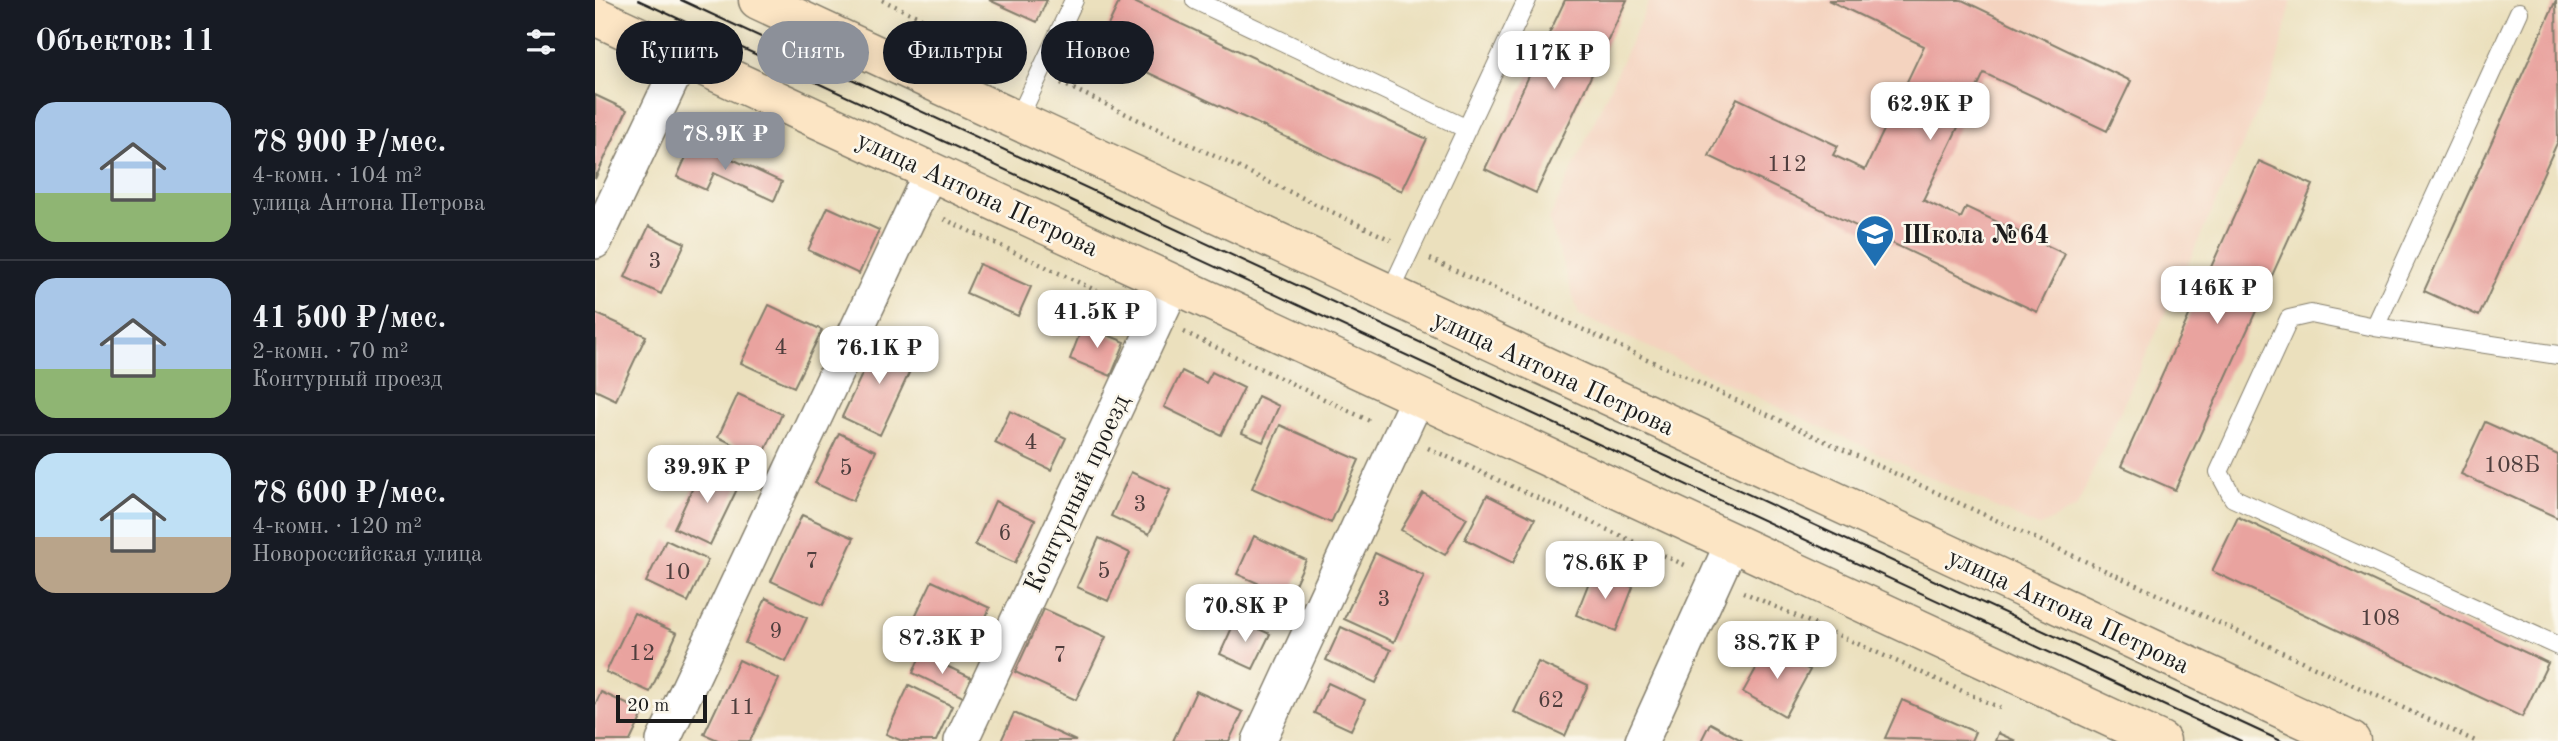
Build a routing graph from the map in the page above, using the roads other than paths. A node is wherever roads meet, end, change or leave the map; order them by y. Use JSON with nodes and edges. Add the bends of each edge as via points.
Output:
{"nodes":[{"id":1,"x":758,"y":0,"type":"edge"},
{"id":2,"x":1074,"y":0,"type":"edge"},
{"id":3,"x":1195,"y":0,"type":"edge"},
{"id":4,"x":1527,"y":0,"type":"edge"},
{"id":5,"x":2519,"y":12,"type":"dead end"},
{"id":6,"x":595,"y":16,"type":"edge"},
{"id":7,"x":616,"y":26,"type":"edge"},
{"id":8,"x":670,"y":84,"type":"edge"},
{"id":9,"x":742,"y":84,"type":"edge"},
{"id":10,"x":1018,"y":120,"type":"junction"},
{"id":11,"x":1467,"y":129,"type":"junction"},
{"id":12,"x":931,"y":171,"type":"junction"},
{"id":13,"x":595,"y":242,"type":"edge"},
{"id":14,"x":1174,"y":284,"type":"junction"},
{"id":15,"x":1389,"y":295,"type":"junction"},
{"id":16,"x":2375,"y":327,"type":"junction"},
{"id":17,"x":2558,"y":355,"type":"edge"},
{"id":18,"x":1418,"y":397,"type":"junction"},
{"id":19,"x":1732,"y":542,"type":"junction"},
{"id":20,"x":2558,"y":646,"type":"edge"},
{"id":21,"x":663,"y":741,"type":"edge"},
{"id":22,"x":961,"y":741,"type":"edge"},
{"id":23,"x":1259,"y":741,"type":"edge"},
{"id":24,"x":1642,"y":741,"type":"edge"},
{"id":25,"x":2161,"y":741,"type":"edge"},
{"id":26,"x":2351,"y":741,"type":"edge"}],
"edges":[{"from":1,"to":10,"type":"main road","name":"улица Антона Петрова"},
{"from":2,"to":10,"type":"lane"},
{"from":3,"to":11,"type":"lane"},
{"from":4,"to":11,"type":"lane"},
{"from":5,"to":16,"type":"lane"},
{"from":6,"to":7,"type":"main road","name":"улица Антона Петрова"},
{"from":8,"to":13,"type":"street"},
{"from":9,"to":12,"type":"main road","name":"улица Антона Петрова"},
{"from":10,"to":15,"type":"main road","name":"улица Антона Петрова"},
{"from":11,"to":15,"type":"lane"},
{"from":12,"to":14,"type":"main road","name":"улица Антона Петрова"},
{"from":12,"to":21,"type":"street"},
{"from":14,"to":18,"type":"main road","name":"улица Антона Петрова"},
{"from":14,"to":22,"type":"street","name":"Контурный проезд"},
{"from":15,"to":26,"type":"main road","name":"улица Антона Петрова"},
{"from":16,"to":17,"type":"lane"},
{"from":16,"to":20,"type":"lane","via":[[2311,314],[2288,319],[2220,472],[2232,497]]},
{"from":18,"to":19,"type":"main road","name":"улица Антона Петрова"},
{"from":18,"to":23,"type":"street"},
{"from":19,"to":24,"type":"street"},
{"from":19,"to":25,"type":"main road","name":"улица Антона Петрова"}]}
